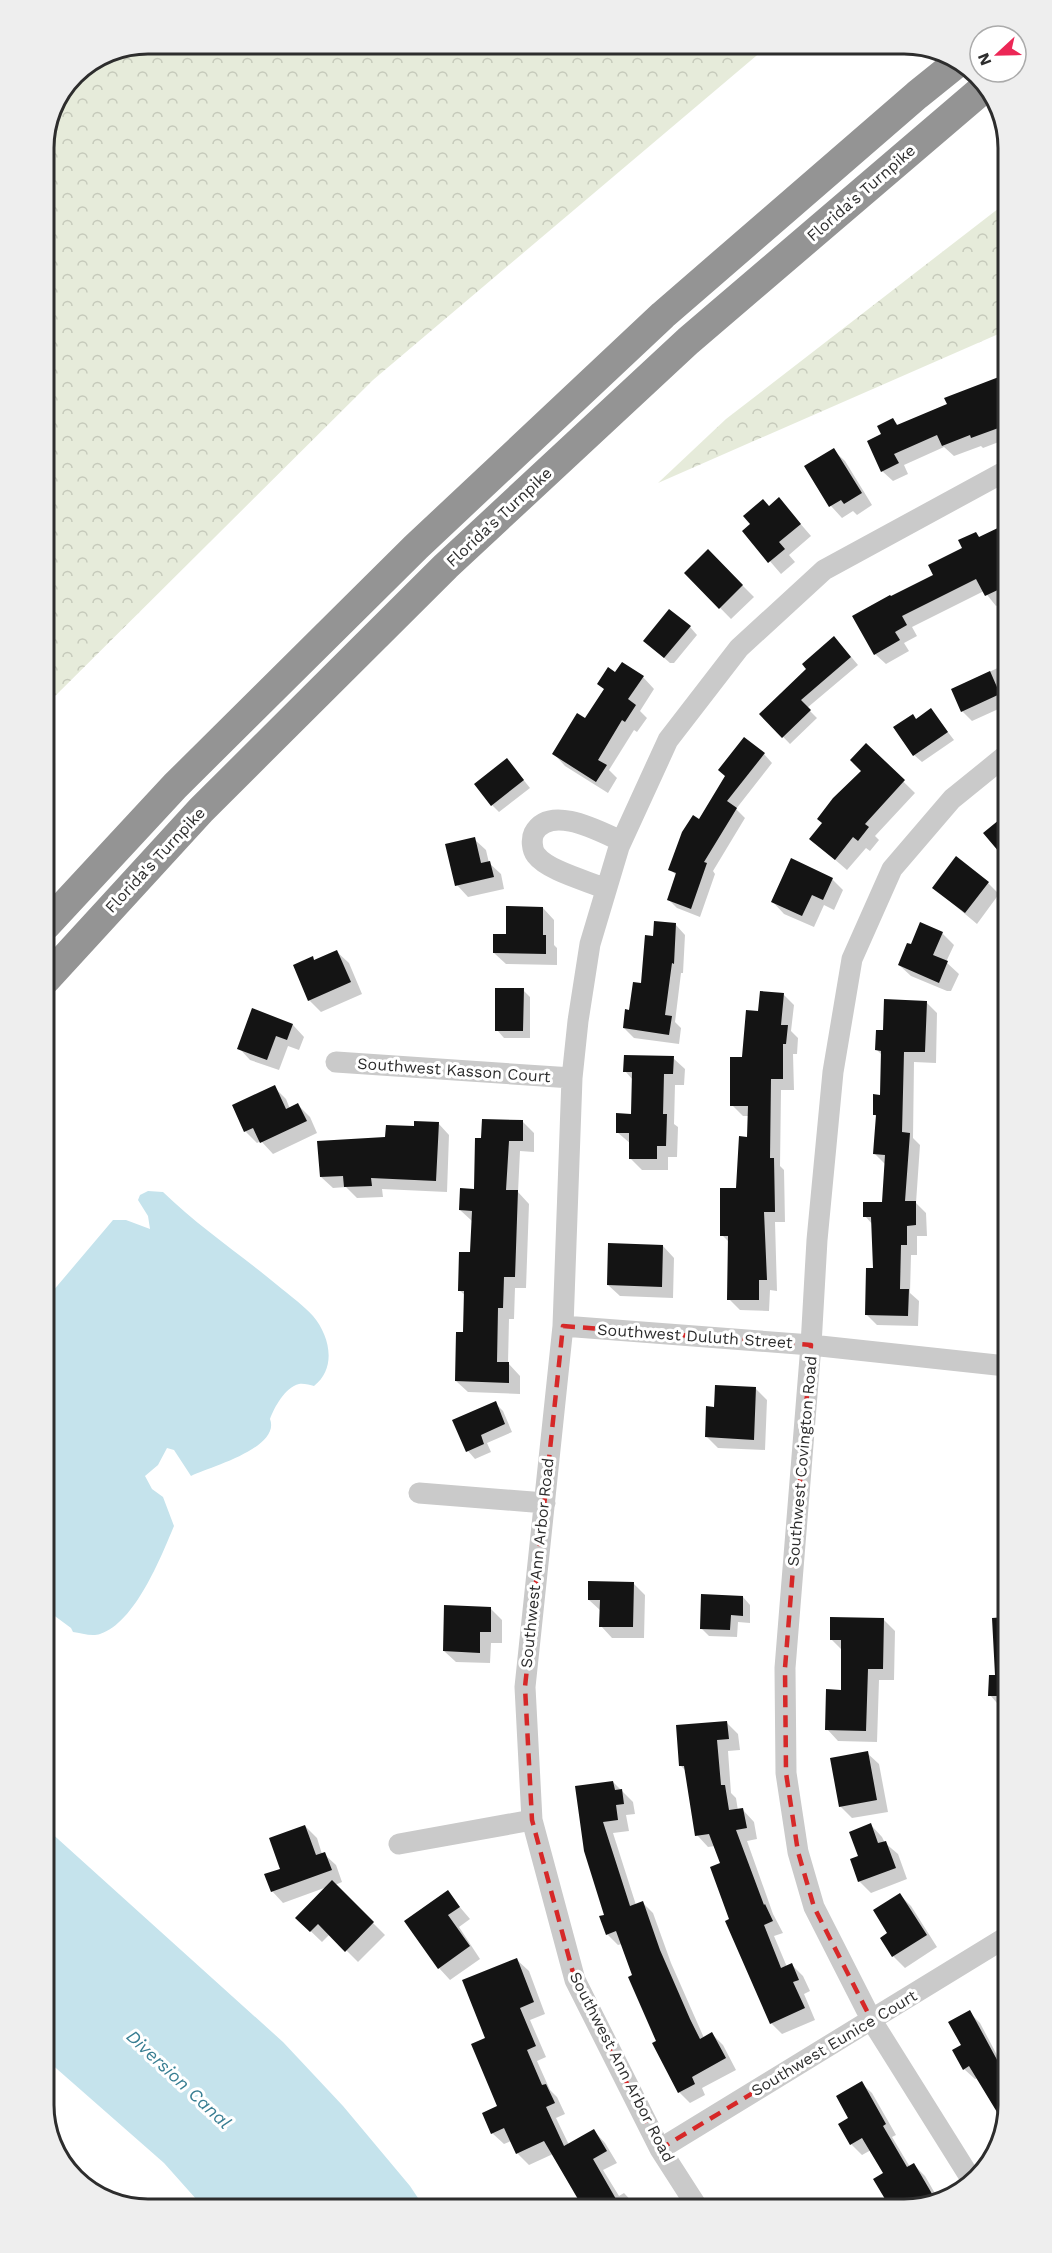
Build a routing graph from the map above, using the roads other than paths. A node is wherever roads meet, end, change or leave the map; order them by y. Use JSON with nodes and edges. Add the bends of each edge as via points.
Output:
{"nodes":[{"id":1,"x":951,"y":67,"type":"edge"},
{"id":2,"x":979,"y":92,"type":"edge"},
{"id":3,"x":998,"y":475,"type":"edge"},
{"id":4,"x":998,"y":762,"type":"edge"},
{"id":5,"x":621,"y":841,"type":"junction"},
{"id":6,"x":606,"y":888,"type":"junction"},
{"id":7,"x":54,"y":916,"type":"edge"},
{"id":8,"x":54,"y":970,"type":"edge"},
{"id":9,"x":336,"y":1062,"type":"dead end"},
{"id":10,"x":572,"y":1078,"type":"junction"},
{"id":11,"x":563,"y":1326,"type":"junction"},
{"id":12,"x":811,"y":1346,"type":"junction"},
{"id":13,"x":998,"y":1365,"type":"edge"},
{"id":14,"x":419,"y":1493,"type":"dead end"},
{"id":15,"x":545,"y":1503,"type":"junction"},
{"id":16,"x":532,"y":1820,"type":"junction"},
{"id":17,"x":399,"y":1844,"type":"dead end"},
{"id":18,"x":998,"y":1942,"type":"edge"},
{"id":19,"x":872,"y":2021,"type":"junction"},
{"id":20,"x":660,"y":2149,"type":"junction"},
{"id":21,"x":967,"y":2174,"type":"edge"},
{"id":22,"x":692,"y":2199,"type":"edge"}],
"edges":[{"from":1,"to":7,"type":"highway","via":[[663,315],[433,531],[175,786]]},
{"from":2,"to":8,"type":"highway","name":"Florida's Turnpike","via":[[688,341],[446,566],[201,810]]},
{"from":3,"to":5,"type":"street","name":"Southwest Ann Arbor Road","via":[[824,570],[739,648],[668,740]]},
{"from":4,"to":12,"type":"street","name":"Southwest Covington Road","via":[[952,799],[892,869],[852,959],[833,1072]]},
{"from":5,"to":6,"type":"street","name":"Southwest Ann Arbor Road"},
{"from":5,"to":6,"type":"street","via":[[555,819],[542,824],[533,834],[532,846],[545,863]]},
{"from":6,"to":10,"type":"street","name":"Southwest Ann Arbor Road","via":[[590,944]]},
{"from":9,"to":10,"type":"street","name":"Southwest Kasson Court"},
{"from":10,"to":11,"type":"street","name":"Southwest Ann Arbor Road"},
{"from":11,"to":12,"type":"street","name":"Southwest Duluth Street"},
{"from":11,"to":15,"type":"street","name":"Southwest Ann Arbor Road"},
{"from":12,"to":13,"type":"street","name":"Southwest Duluth Street"},
{"from":12,"to":19,"type":"street","name":"Southwest Covington Road","via":[[785,1668],[786,1773],[798,1852],[814,1906]]},
{"from":14,"to":15,"type":"street"},
{"from":15,"to":16,"type":"street","name":"Southwest Ann Arbor Road","via":[[525,1687]]},
{"from":16,"to":17,"type":"street"},
{"from":16,"to":20,"type":"street","name":"Southwest Ann Arbor Road","via":[[575,1980]]},
{"from":18,"to":19,"type":"street","name":"Southwest Eunice Court"},
{"from":19,"to":20,"type":"street","name":"Southwest Eunice Court"},
{"from":19,"to":21,"type":"street","name":"Southwest Covington Road"},
{"from":20,"to":22,"type":"street","name":"Southwest Ann Arbor Road"}]}
